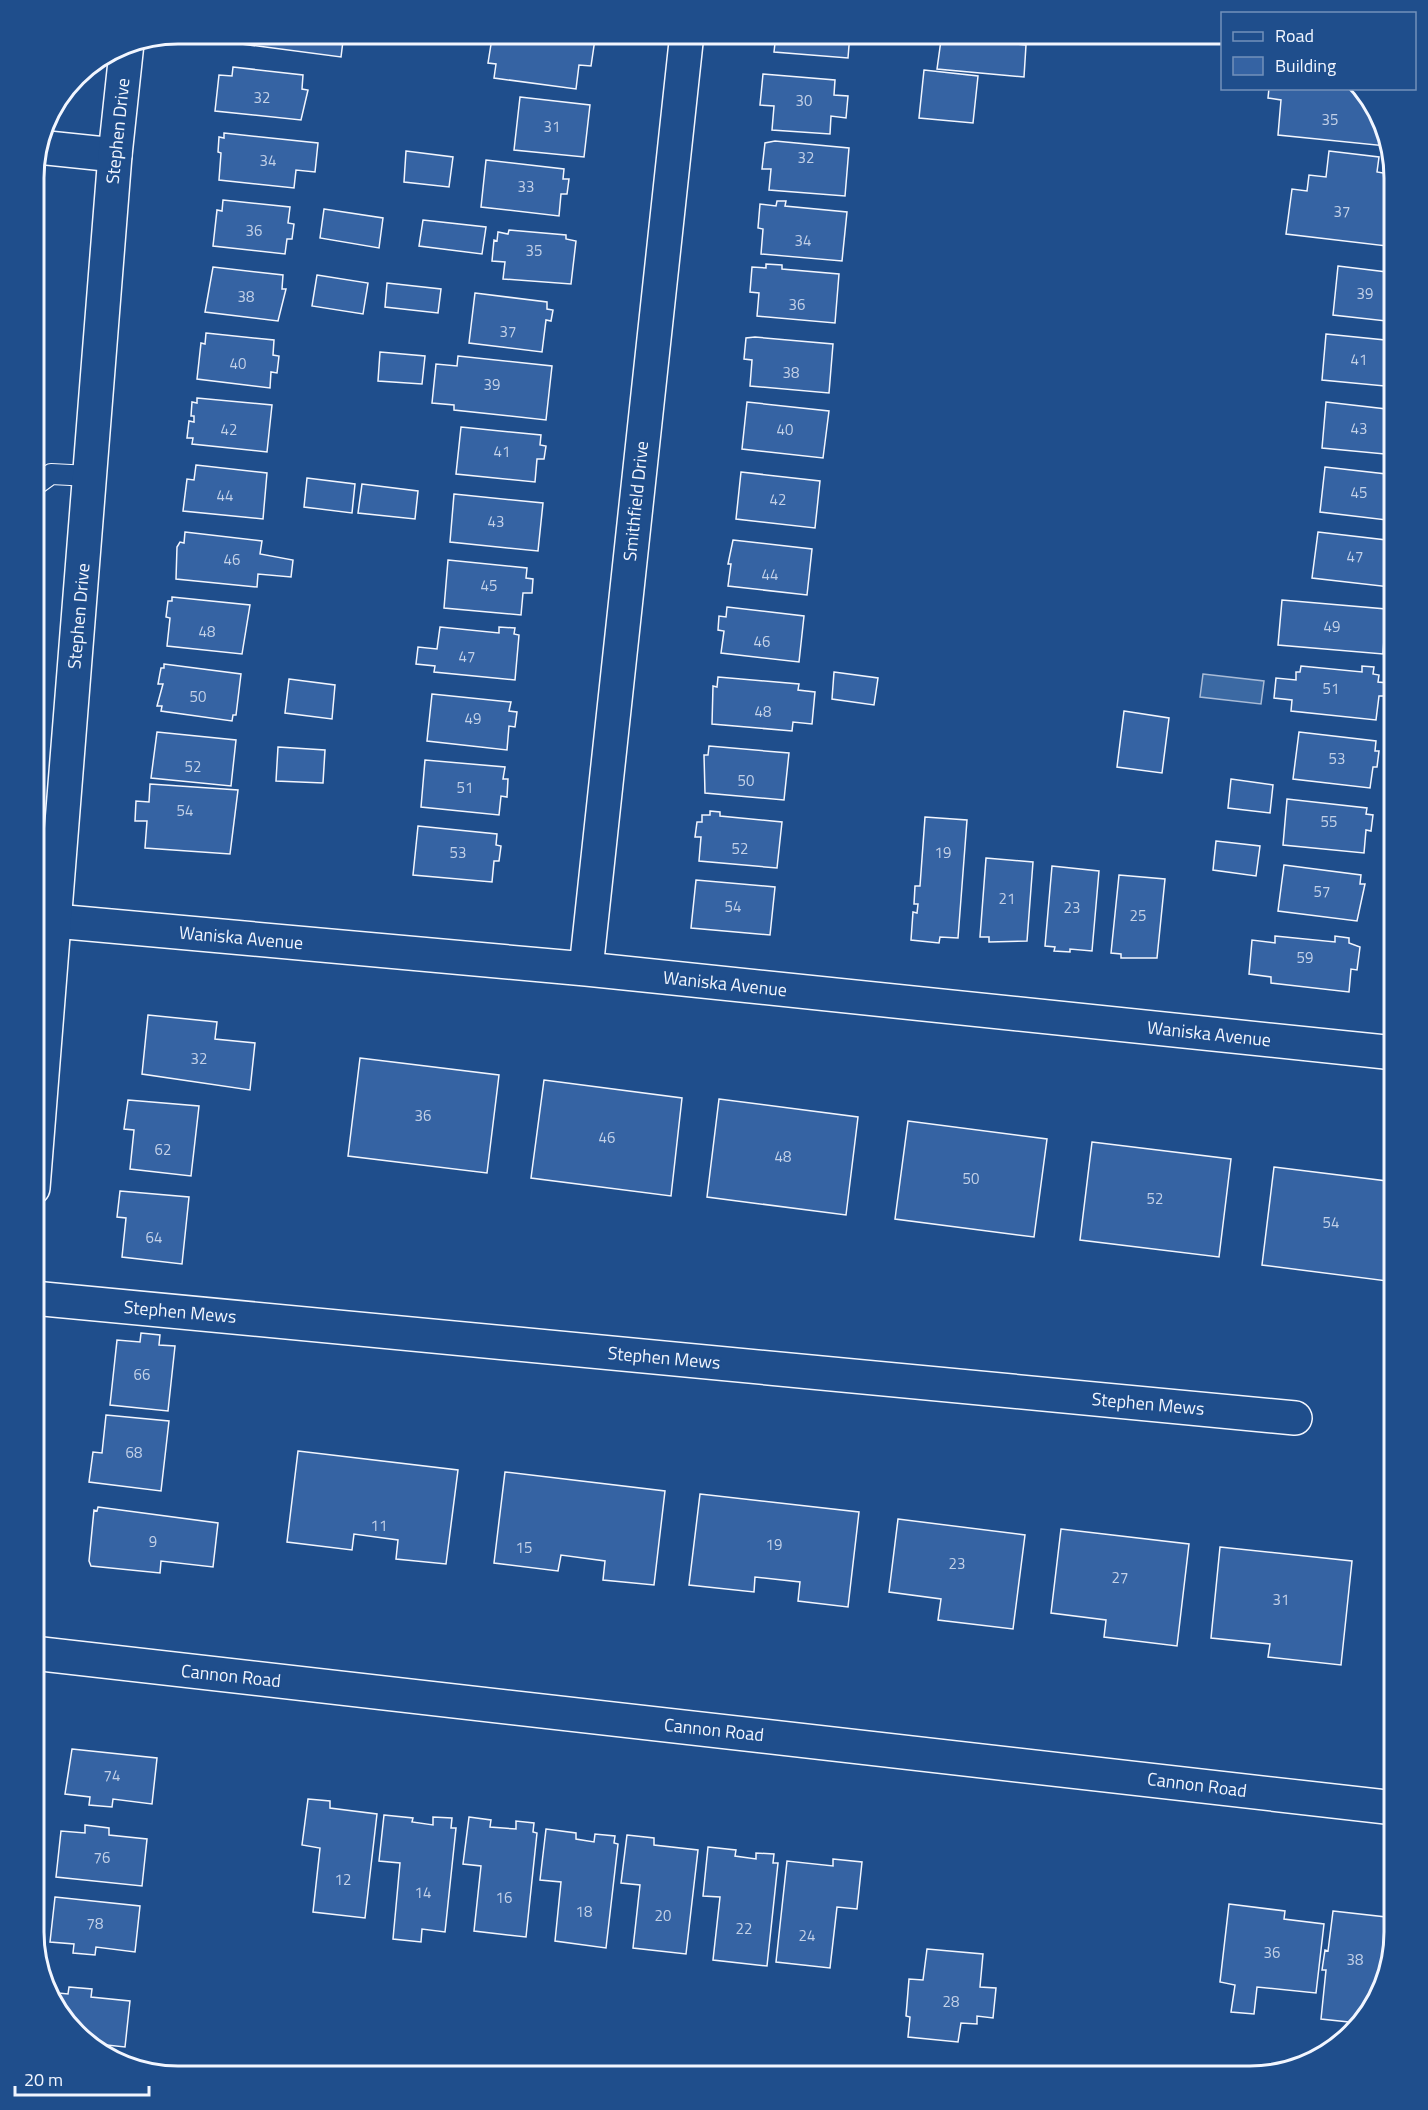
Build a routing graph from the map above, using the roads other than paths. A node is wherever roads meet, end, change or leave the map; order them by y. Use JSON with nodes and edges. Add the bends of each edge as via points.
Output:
{"nodes":[{"id":1,"x":686,"y":44,"type":"edge"},
{"id":2,"x":126,"y":54,"type":"edge"},
{"id":3,"x":47,"y":148,"type":"edge"},
{"id":4,"x":115,"y":155,"type":"junction"},
{"id":5,"x":90,"y":476,"type":"junction"},
{"id":6,"x":44,"y":479,"type":"edge"},
{"id":7,"x":55,"y":921,"type":"junction"},
{"id":8,"x":586,"y":969,"type":"junction"},
{"id":9,"x":1384,"y":1052,"type":"edge"},
{"id":10,"x":44,"y":1054,"type":"edge"},
{"id":11,"x":44,"y":1299,"type":"edge"},
{"id":12,"x":1295,"y":1418,"type":"dead end"},
{"id":13,"x":44,"y":1654,"type":"edge"},
{"id":14,"x":1384,"y":1807,"type":"edge"}],
"edges":[{"from":1,"to":8,"type":"street","name":"Smithfield Drive"},
{"from":2,"to":4,"type":"street","name":"Stephen Drive"},
{"from":3,"to":4,"type":"street"},
{"from":4,"to":5,"type":"street","name":"Stephen Drive"},
{"from":5,"to":6,"type":"lane","via":[[51,474]]},
{"from":5,"to":7,"type":"street","name":"Stephen Drive"},
{"from":7,"to":8,"type":"street","name":"Waniska Avenue"},
{"from":7,"to":10,"type":"street","name":"Stephen Drive"},
{"from":8,"to":9,"type":"street","name":"Waniska Avenue"},
{"from":11,"to":12,"type":"street","name":"Stephen Mews"},
{"from":13,"to":14,"type":"street","name":"Cannon Road"}]}
